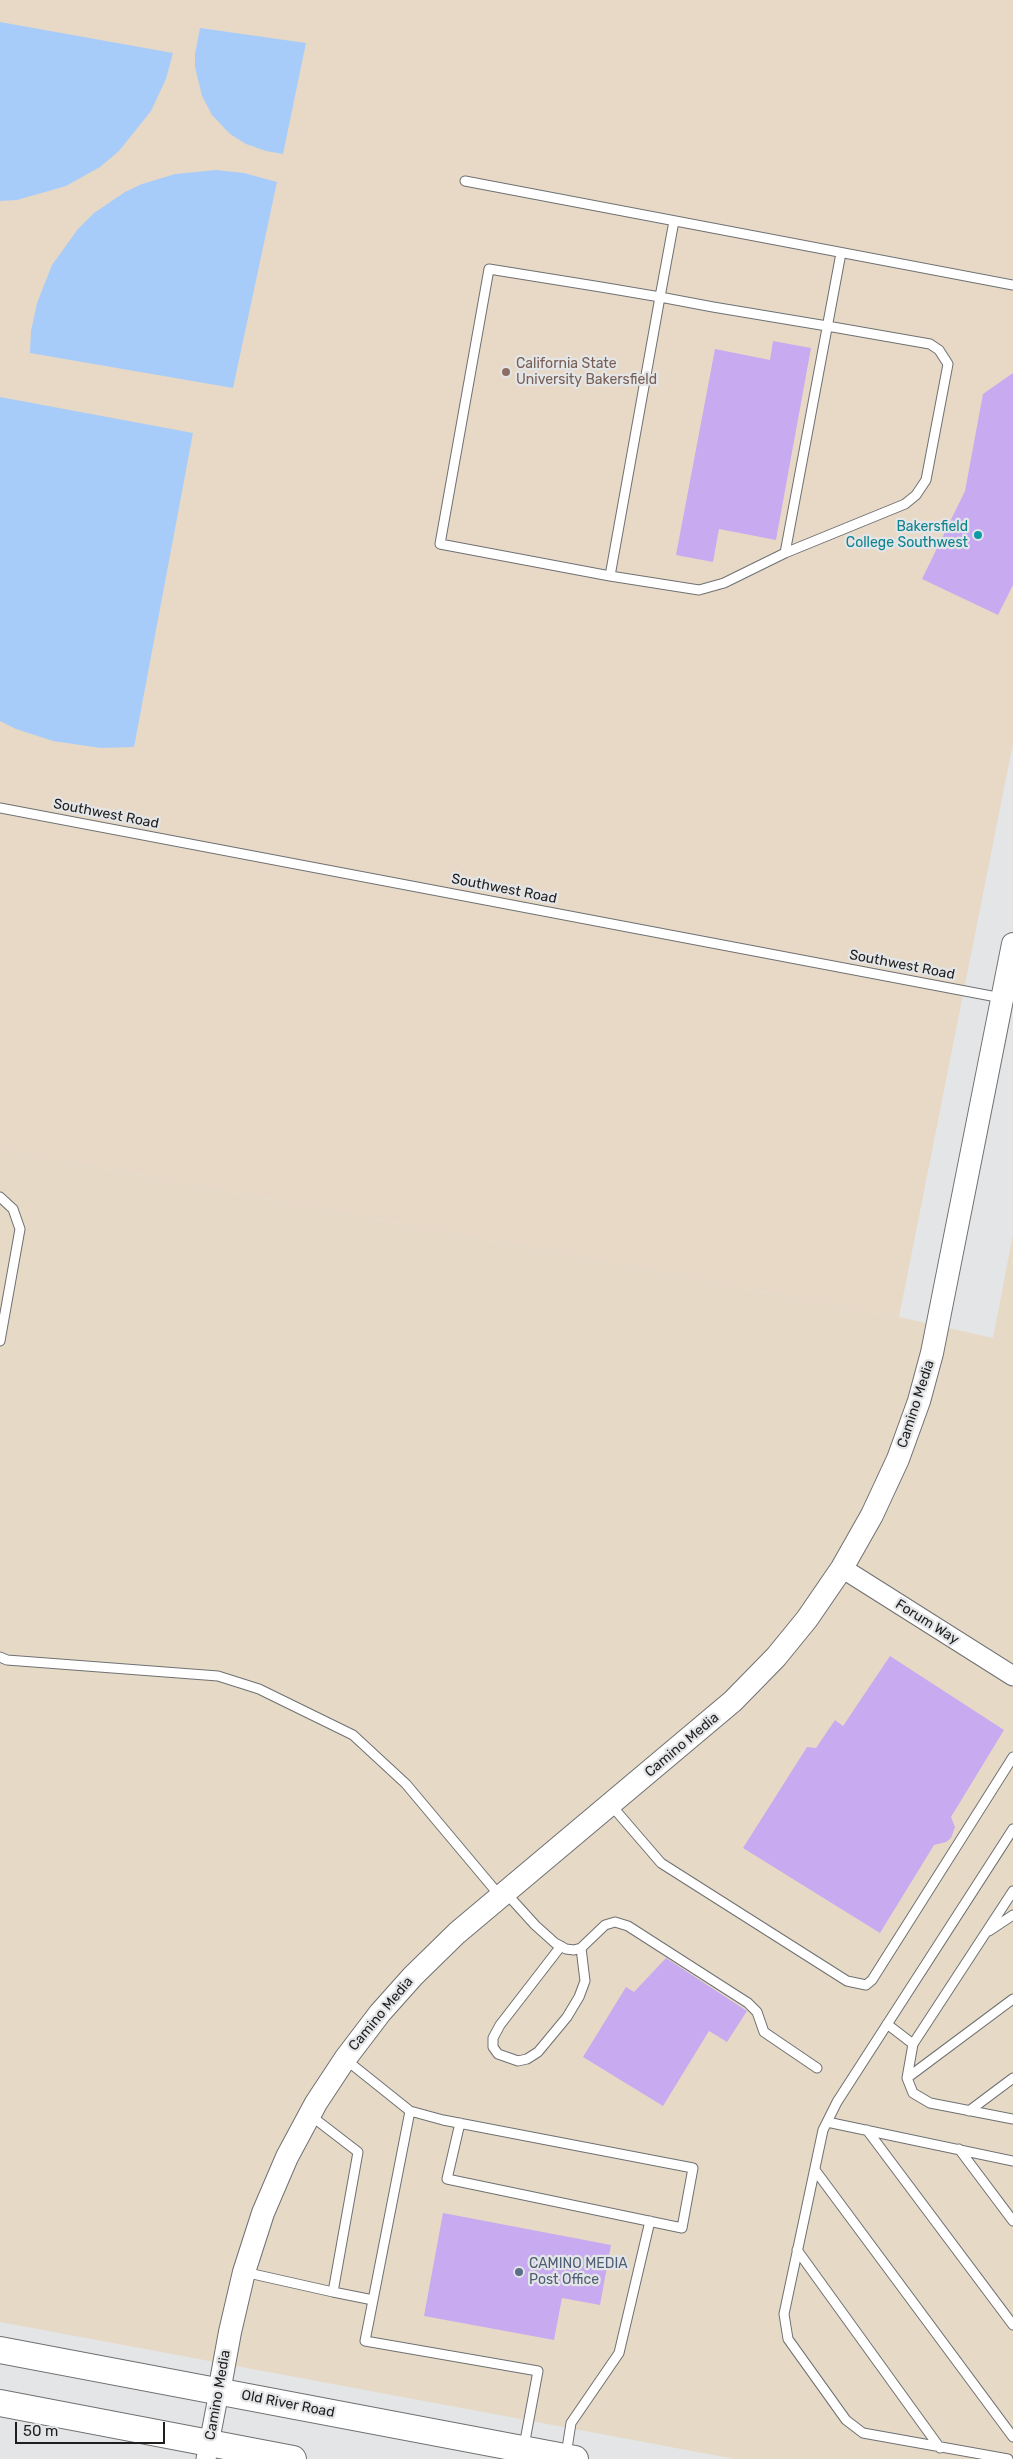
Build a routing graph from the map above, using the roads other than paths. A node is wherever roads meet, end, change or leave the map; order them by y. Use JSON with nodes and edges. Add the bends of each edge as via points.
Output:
{"nodes":[{"id":1,"x":465,"y":182,"type":"dead end"},
{"id":2,"x":674,"y":221,"type":"junction"},
{"id":3,"x":841,"y":253,"type":"junction"},
{"id":4,"x":1013,"y":285,"type":"edge"},
{"id":5,"x":660,"y":297,"type":"junction"},
{"id":6,"x":828,"y":326,"type":"junction"},
{"id":7,"x":785,"y":554,"type":"junction"},
{"id":8,"x":610,"y":576,"type":"junction"},
{"id":9,"x":0,"y":808,"type":"edge"},
{"id":10,"x":1013,"y":944,"type":"edge"},
{"id":11,"x":1005,"y":1005,"type":"edge"},
{"id":12,"x":0,"y":1197,"type":"edge"},
{"id":13,"x":0,"y":1341,"type":"edge"},
{"id":14,"x":842,"y":1568,"type":"junction"},
{"id":15,"x":0,"y":1657,"type":"edge"},
{"id":16,"x":1013,"y":1676,"type":"edge"},
{"id":17,"x":1013,"y":1757,"type":"edge"},
{"id":18,"x":611,"y":1805,"type":"junction"},
{"id":19,"x":1013,"y":1828,"type":"edge"},
{"id":20,"x":1013,"y":1891,"type":"edge"},
{"id":21,"x":503,"y":1895,"type":"junction"},
{"id":22,"x":1013,"y":1915,"type":"edge"},
{"id":23,"x":986,"y":1933,"type":"junction"},
{"id":24,"x":561,"y":1946,"type":"junction"},
{"id":25,"x":581,"y":1948,"type":"junction"},
{"id":26,"x":1013,"y":1999,"type":"edge"},
{"id":27,"x":887,"y":2024,"type":"junction"},
{"id":28,"x":913,"y":2044,"type":"junction"},
{"id":29,"x":345,"y":2059,"type":"junction"},
{"id":30,"x":817,"y":2068,"type":"dead end"},
{"id":31,"x":907,"y":2078,"type":"junction"},
{"id":32,"x":1013,"y":2078,"type":"edge"},
{"id":33,"x":969,"y":2110,"type":"junction"},
{"id":34,"x":410,"y":2111,"type":"junction"},
{"id":35,"x":310,"y":2115,"type":"junction"},
{"id":36,"x":1013,"y":2119,"type":"edge"},
{"id":37,"x":827,"y":2122,"type":"junction"},
{"id":38,"x":460,"y":2123,"type":"junction"},
{"id":39,"x":867,"y":2130,"type":"junction"},
{"id":40,"x":959,"y":2150,"type":"junction"},
{"id":41,"x":1013,"y":2160,"type":"edge"},
{"id":42,"x":814,"y":2170,"type":"junction"},
{"id":43,"x":650,"y":2221,"type":"junction"},
{"id":44,"x":1013,"y":2221,"type":"edge"},
{"id":45,"x":797,"y":2250,"type":"junction"},
{"id":46,"x":244,"y":2272,"type":"junction"},
{"id":47,"x":333,"y":2292,"type":"junction"},
{"id":48,"x":373,"y":2300,"type":"junction"},
{"id":49,"x":1013,"y":2324,"type":"edge"},
{"id":50,"x":0,"y":2350,"type":"edge"},
{"id":51,"x":219,"y":2392,"type":"junction"},
{"id":52,"x":0,"y":2403,"type":"edge"},
{"id":53,"x":1013,"y":2437,"type":"edge"},
{"id":54,"x":940,"y":2448,"type":"junction"},
{"id":55,"x":524,"y":2449,"type":"junction"},
{"id":56,"x":208,"y":2451,"type":"edge"},
{"id":57,"x":570,"y":2458,"type":"edge"},
{"id":58,"x":293,"y":2459,"type":"edge"},
{"id":59,"x":1008,"y":2459,"type":"edge"}],
"edges":[{"from":1,"to":2,"type":"lane"},
{"from":2,"to":3,"type":"lane"},
{"from":2,"to":5,"type":"lane"},
{"from":3,"to":4,"type":"lane"},
{"from":3,"to":6,"type":"lane"},
{"from":5,"to":6,"type":"lane"},
{"from":5,"to":8,"type":"lane"},
{"from":5,"to":8,"type":"lane","via":[[489,268],[440,544]]},
{"from":6,"to":7,"type":"lane"},
{"from":6,"to":7,"type":"lane","via":[[930,344],[944,356],[948,364],[929,467],[926,480],[905,504]]},
{"from":7,"to":8,"type":"lane","via":[[724,583],[699,590]]},
{"from":9,"to":11,"type":"lane","name":"Southwest Road"},
{"from":10,"to":11,"type":"street","name":"Camino Media"},
{"from":11,"to":14,"type":"street","name":"Camino Media","via":[[932,1353],[919,1401],[872,1515]]},
{"from":12,"to":13,"type":"lane","via":[[13,1209],[20,1229]]},
{"from":14,"to":16,"type":"street","name":"Forum Way"},
{"from":14,"to":18,"type":"street","name":"Camino Media","via":[[807,1619],[733,1701]]},
{"from":15,"to":21,"type":"lane","via":[[218,1676],[259,1689],[353,1735],[406,1784]]},
{"from":17,"to":18,"type":"lane","via":[[878,1972],[866,1985],[847,1981],[661,1863]]},
{"from":18,"to":21,"type":"street","name":"Camino Media"},
{"from":19,"to":27,"type":"lane"},
{"from":20,"to":23,"type":"lane"},
{"from":21,"to":24,"type":"lane"},
{"from":21,"to":29,"type":"street","name":"Camino Media","via":[[457,1933],[413,1976]]},
{"from":22,"to":23,"type":"lane"},
{"from":23,"to":28,"type":"lane"},
{"from":24,"to":25,"type":"lane","via":[[574,1950]]},
{"from":24,"to":25,"type":"lane","via":[[500,2024],[493,2038],[493,2047],[498,2054],[518,2061],[527,2059],[538,2052],[566,2018],[585,1980]]},
{"from":25,"to":30,"type":"lane","via":[[605,1925],[615,1922],[628,1926],[748,2003],[757,2012],[764,2032]]},
{"from":26,"to":31,"type":"lane"},
{"from":27,"to":28,"type":"lane"},
{"from":27,"to":37,"type":"lane"},
{"from":28,"to":31,"type":"lane"},
{"from":29,"to":34,"type":"lane"},
{"from":29,"to":35,"type":"street","name":"Camino Media"},
{"from":31,"to":33,"type":"lane","via":[[913,2093],[930,2103]]},
{"from":32,"to":33,"type":"lane"},
{"from":33,"to":36,"type":"lane"},
{"from":34,"to":38,"type":"lane"},
{"from":34,"to":48,"type":"lane"},
{"from":35,"to":46,"type":"street","name":"Camino Media","via":[[287,2157],[263,2213]]},
{"from":35,"to":47,"type":"lane","via":[[358,2152]]},
{"from":37,"to":39,"type":"lane"},
{"from":37,"to":42,"type":"lane"},
{"from":38,"to":43,"type":"lane","via":[[447,2179]]},
{"from":38,"to":43,"type":"lane","via":[[694,2168],[682,2228]]},
{"from":39,"to":40,"type":"lane"},
{"from":39,"to":49,"type":"lane"},
{"from":40,"to":41,"type":"lane"},
{"from":40,"to":44,"type":"lane"},
{"from":42,"to":45,"type":"lane"},
{"from":42,"to":53,"type":"lane"},
{"from":43,"to":57,"type":"lane","via":[[619,2352],[572,2423]]},
{"from":45,"to":54,"type":"lane"},
{"from":45,"to":54,"type":"lane","via":[[784,2314],[788,2339],[846,2420],[864,2433]]},
{"from":46,"to":47,"type":"lane"},
{"from":46,"to":51,"type":"street","name":"Camino Media"},
{"from":47,"to":48,"type":"lane"},
{"from":48,"to":55,"type":"lane","via":[[365,2341],[538,2371]]},
{"from":50,"to":51,"type":"main road","name":"Old River Road"},
{"from":51,"to":55,"type":"main road","name":"Old River Road"},
{"from":51,"to":56,"type":"street","name":"Camino Media"},
{"from":52,"to":56,"type":"main road"},
{"from":54,"to":59,"type":"lane"},
{"from":55,"to":57,"type":"main road","name":"Old River Road"},
{"from":56,"to":58,"type":"main road"}]}
